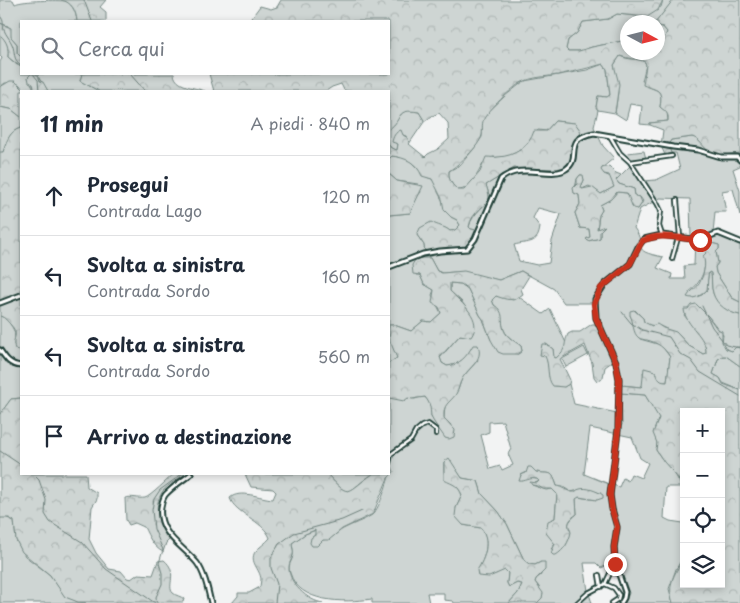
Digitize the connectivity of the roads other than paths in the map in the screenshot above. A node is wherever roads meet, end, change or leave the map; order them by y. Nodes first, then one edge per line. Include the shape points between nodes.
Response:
1 (610, 136) junction
2 (672, 156) dead end
3 (740, 160) edge
4 (630, 162) junction
5 (677, 200) dead end
6 (662, 235) junction
7 (679, 238) junction
8 (740, 242) edge
9 (672, 259) dead end
10 (390, 267) edge
11 (20, 295) edge
12 (0, 303) edge
13 (0, 350) edge
14 (20, 366) edge
15 (436, 434) dead end
16 (390, 458) edge
17 (191, 475) edge
18 (615, 564) junction
19 (599, 575) dead end
20 (605, 584) junction
21 (601, 587) junction
22 (212, 603) edge
23 (577, 603) edge
24 (612, 603) edge
25 (621, 603) edge

1 - 3 street
1 - 4 street
1 - 10 street via 594,133 579,137 571,164 562,171 506,174 501,178 475,239 467,249 423,254
2 - 4 street
4 - 6 street via 660,208
5 - 7 street
6 - 7 street
6 - 18 street via 642,241 630,264 601,288 594,304 596,318 616,362 619,379 618,430 610,495 617,527
7 - 8 street via 697,240 718,233
7 - 9 street
11 - 12 street
13 - 14 street via 7,361
15 - 16 street via 432,426 422,426
17 - 22 street via 165,494 160,518 163,526 198,564
18 - 20 street
18 - 25 street via 625,592
19 - 21 street
20 - 21 street
20 - 24 street via 619,595
21 - 23 street

